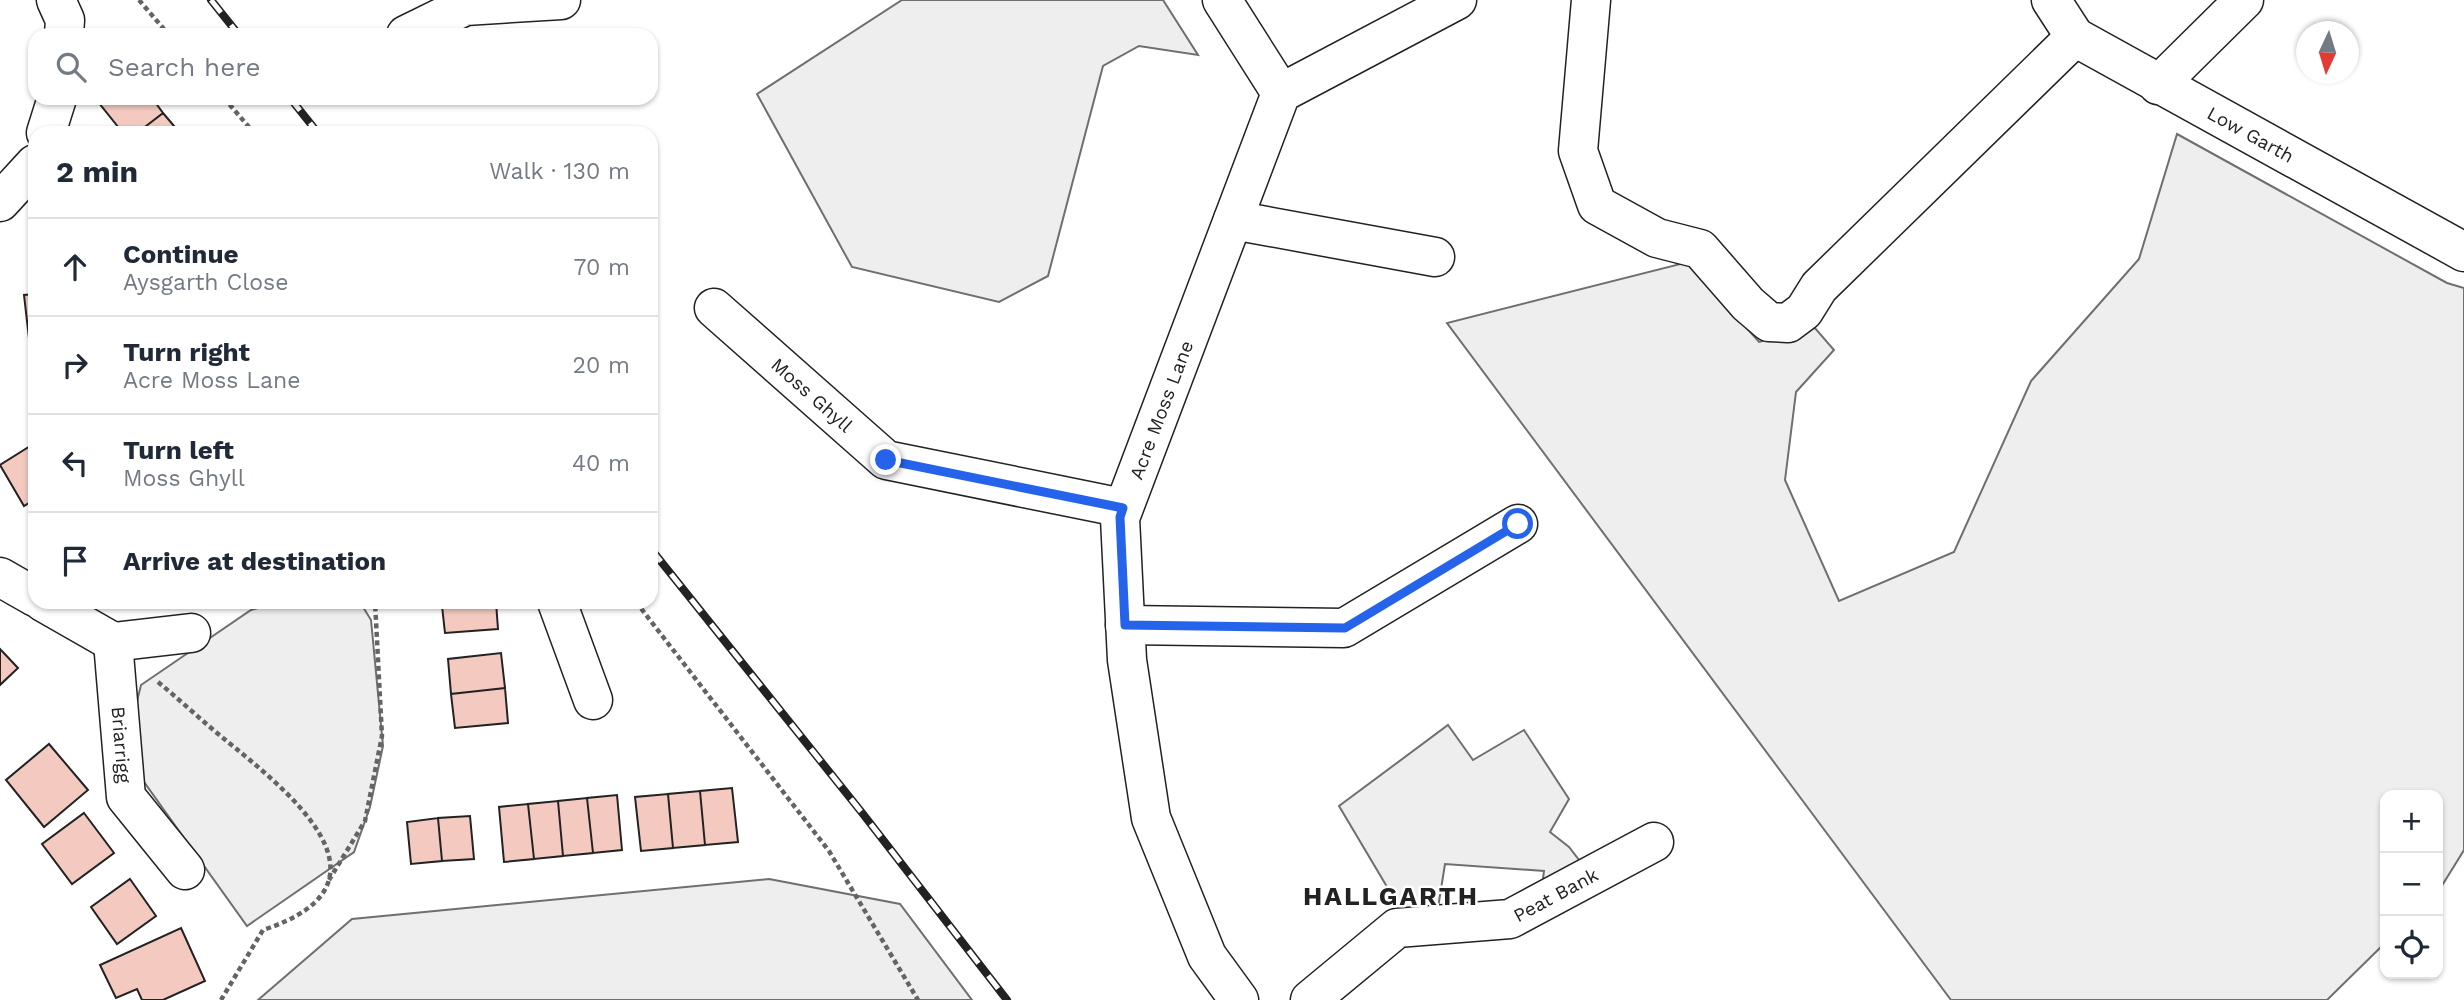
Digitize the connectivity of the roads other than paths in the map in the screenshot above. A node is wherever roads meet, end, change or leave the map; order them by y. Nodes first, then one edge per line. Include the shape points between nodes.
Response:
1 (57, 0) edge
2 (561, 0) edge
3 (1222, 0) edge
4 (1457, 0) edge
5 (1591, 0) edge
6 (2051, 0) edge
7 (2244, 0) edge
8 (64, 28) edge
9 (420, 28) edge
10 (2075, 37) junction
11 (2158, 85) junction
12 (1281, 93) junction
13 (55, 105) edge
14 (48, 126) edge
15 (28, 174) edge
16 (0, 202) edge
17 (1233, 220) junction
18 (2464, 251) edge
19 (1435, 257) dead end
20 (714, 308) dead end
21 (1123, 508) junction
22 (1518, 524) dead end
23 (0, 577) edge
24 (28, 593) edge
25 (55, 609) edge
26 (560, 609) edge
27 (1125, 625) junction
28 (191, 633) dead end
29 (113, 642) junction
30 (593, 700) dead end
31 (1654, 842) dead end
32 (185, 870) dead end
33 (1239, 1000) edge
34 (1310, 1000) edge

1 - 8 street
2 - 9 street via 465,6
3 - 12 street
4 - 12 street
5 - 10 street via 1578,151 1597,205 1657,238 1700,249 1769,322 1788,323 1804,311 1819,287
6 - 10 street, Low Garth
7 - 11 street
10 - 11 street, Low Garth
11 - 18 street, Low Garth
12 - 17 street, Acre Moss Lane
13 - 14 street
15 - 16 street
17 - 19 street
17 - 21 street, Acre Moss Lane
20 - 21 street, Moss Ghyll via 886,460
21 - 27 street, Acre Moss Lane
22 - 27 street via 1345,628
23 - 24 street
25 - 29 street
26 - 30 street
27 - 33 street, Acre Moss Lane via 1151,818 1207,956
28 - 29 street
29 - 32 street, Briarrigg via 126,797
31 - 34 street, Peat Bank via 1510,919 1396,928

